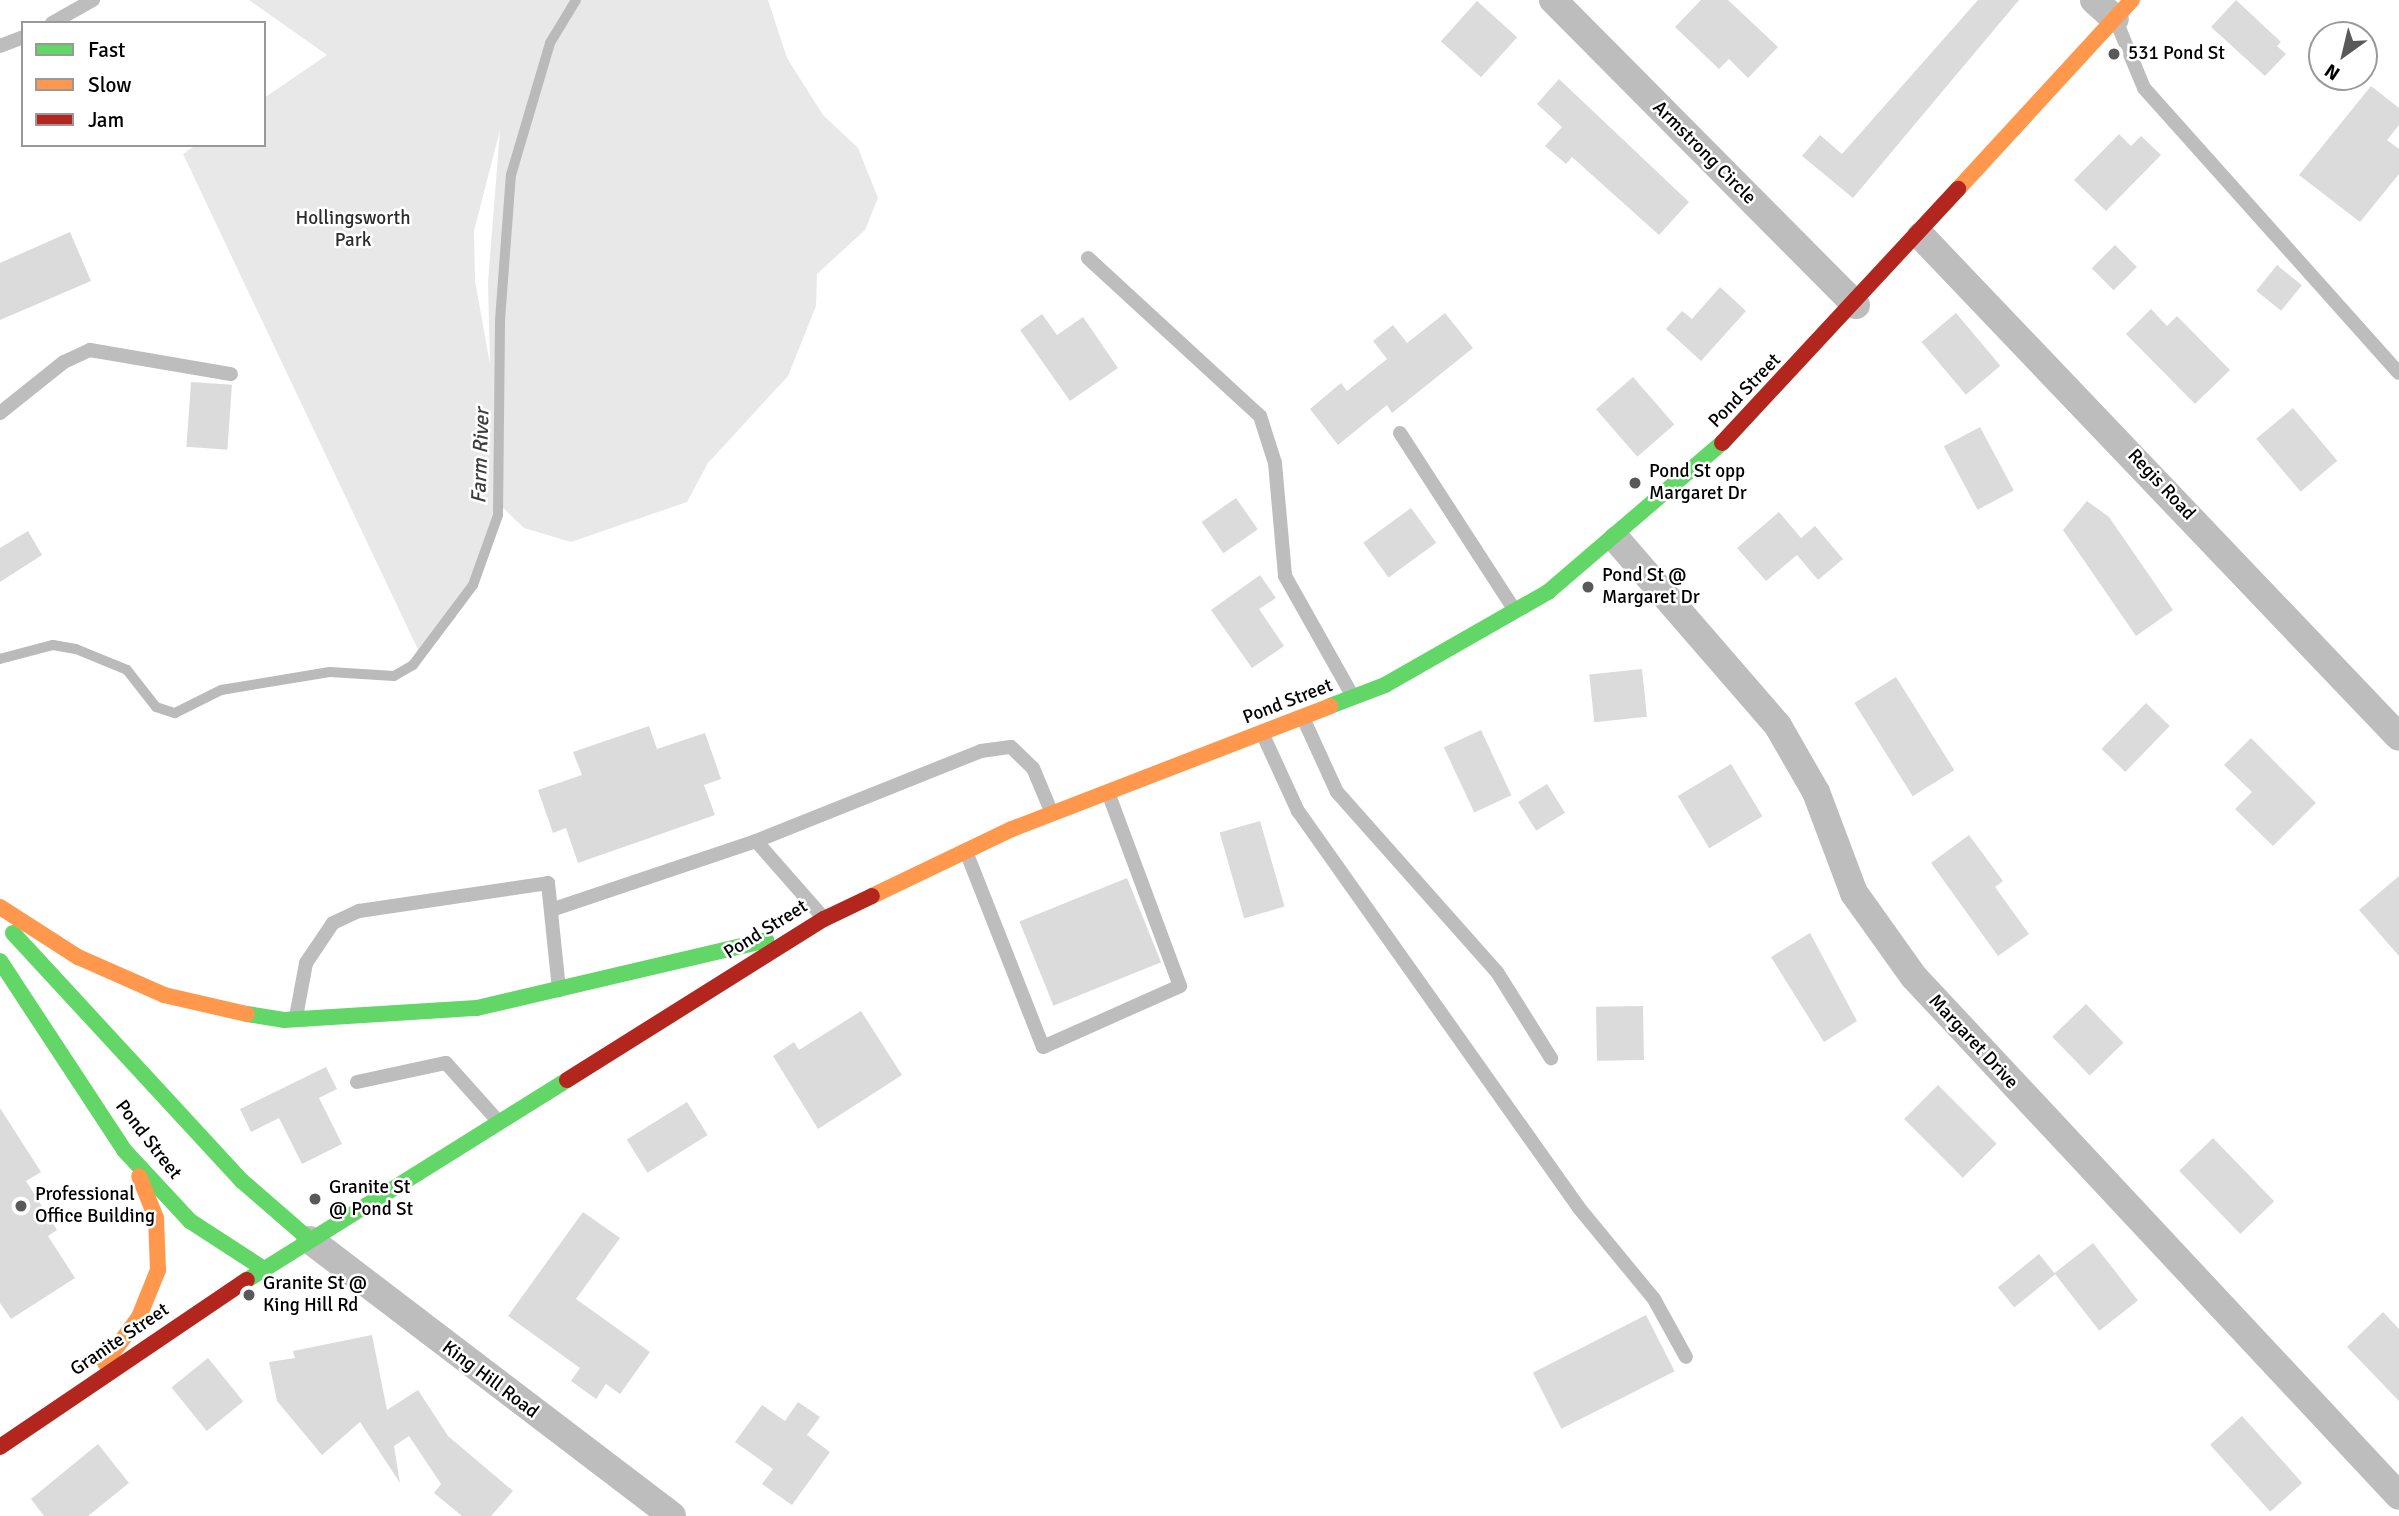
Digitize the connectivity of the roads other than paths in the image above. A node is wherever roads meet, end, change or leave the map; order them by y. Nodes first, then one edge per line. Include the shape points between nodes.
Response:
1 (93, 0) edge
2 (1552, 0) edge
3 (2094, 0) edge
4 (2124, 9) edge
5 (56, 21) edge
6 (21, 38) edge
7 (0, 46) edge
8 (1921, 236) junction
9 (1088, 258) dead end
10 (1856, 305) junction
11 (2399, 373) edge
12 (231, 374) dead end
13 (0, 414) edge
14 (1400, 433) dead end
15 (1617, 540) junction
16 (1517, 613) junction
17 (1353, 700) junction
18 (1304, 720) junction
19 (1263, 735) junction
20 (2399, 737) edge
21 (1108, 792) junction
22 (1051, 813) junction
23 (756, 841) junction
24 (966, 849) junction
25 (0, 908) edge
26 (551, 910) junction
27 (0, 919) edge
28 (824, 919) junction
29 (0, 961) edge
30 (559, 992) junction
31 (295, 1021) junction
32 (1551, 1058) dead end
33 (357, 1082) dead end
34 (499, 1122) junction
35 (124, 1150) junction
36 (310, 1240) junction
37 (264, 1269) junction
38 (1686, 1357) dead end
39 (68, 1400) junction
40 (0, 1447) edge
41 (2399, 1496) edge
42 (672, 1516) edge

1 - 5 lane
2 - 10 street, Armstrong Circle
3 - 4 street
4 - 8 main road, Pond Street
4 - 11 lane via 2144,88
6 - 7 lane
8 - 10 main road, Pond Street
8 - 20 street, Regis Road
9 - 17 lane via 1260,416 1275,463 1289,589
10 - 15 main road, Pond Street via 1716,450
12 - 13 lane via 187,371 116,349 90,350 64,362
14 - 16 lane
15 - 16 main road, Pond Street
15 - 41 street, Margaret Drive via 1779,726 1816,792 1854,893 1914,977
16 - 17 main road, Pond Street
17 - 18 main road, Pond Street
18 - 19 main road, Pond Street
18 - 32 lane via 1337,792 1497,972
19 - 21 main road, Pond Street
19 - 38 lane via 1297,811 1578,1208 1654,1299
21 - 22 main road, Pond Street
21 - 24 lane via 1180,986 1043,1046
22 - 23 lane via 1033,768 1011,747 981,751
22 - 24 main road, Pond Street
23 - 26 lane
23 - 28 lane
24 - 28 main road, Pond Street
25 - 31 main road via 78,957 164,995 234,1014
26 - 30 lane
26 - 31 lane via 548,883 359,911 317,939
27 - 36 main road, Pond Street via 242,1181
28 - 30 main road via 691,962
28 - 34 main road, Pond Street
29 - 35 main road, Pond Street
30 - 31 main road via 440,1012
33 - 34 lane via 446,1063
34 - 36 main road, Pond Street
35 - 37 main road, Pond Street via 190,1221
35 - 39 main road via 156,1218 158,1270 126,1338
36 - 37 main road, Pond Street
36 - 42 street, King Hill Road
37 - 39 main road, Granite Street
39 - 40 main road, Granite Street

